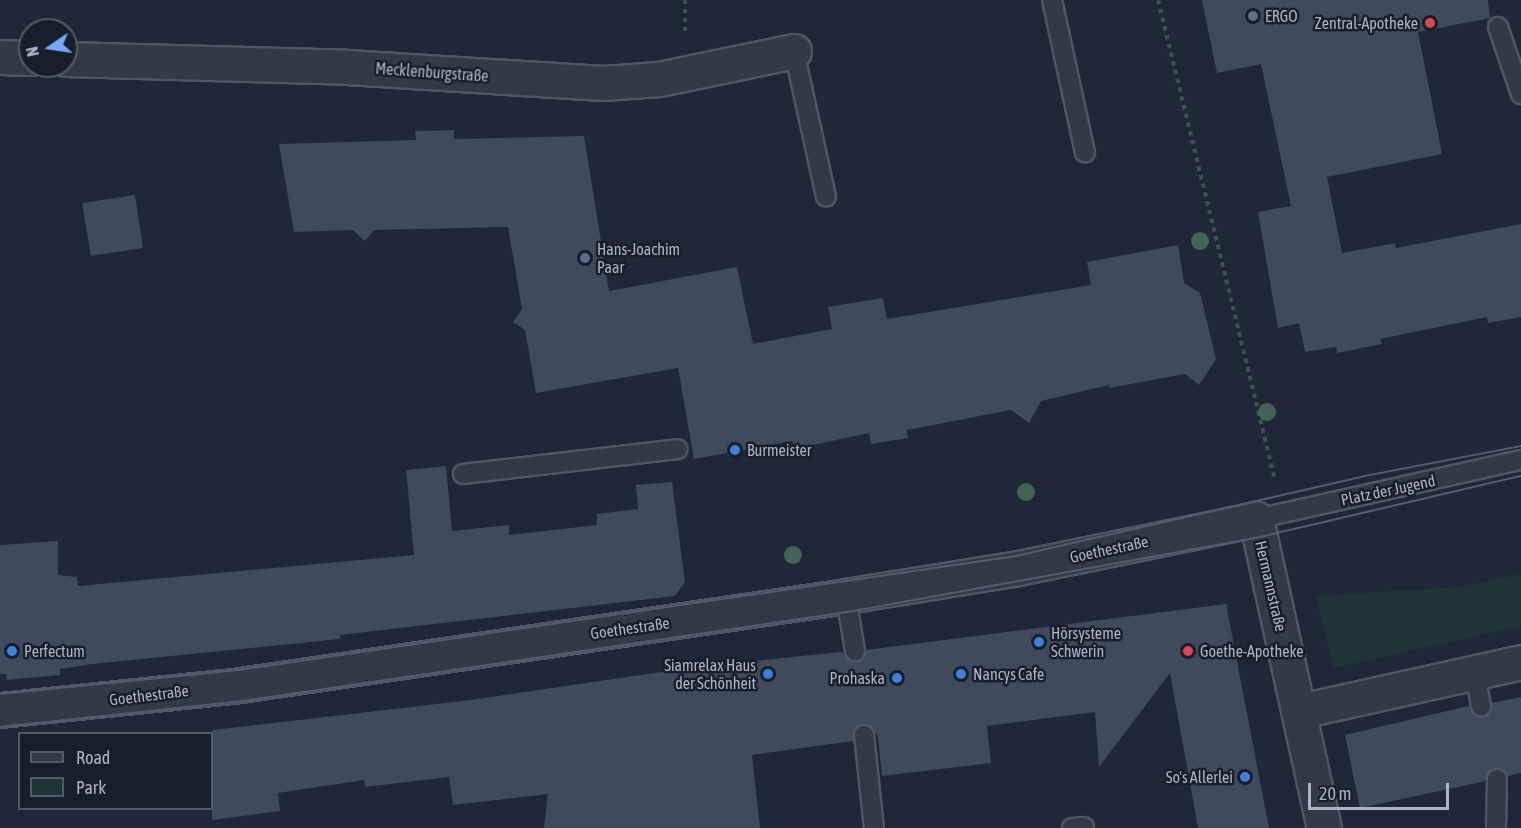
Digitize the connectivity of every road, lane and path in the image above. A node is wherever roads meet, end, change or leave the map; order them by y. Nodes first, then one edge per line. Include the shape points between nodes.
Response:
1 (1052, 0) edge
2 (1158, 0) edge
3 (1498, 27) dead end
4 (794, 51) joint
5 (0, 57) edge
6 (18, 58) edge
7 (78, 59) edge
8 (1521, 94) edge
9 (1085, 152) dead end
10 (826, 197) dead end
11 (678, 449) dead end
12 (1521, 460) edge
13 (463, 474) dead end
14 (1269, 516) junction
15 (846, 596) junction
16 (855, 651) dead end
17 (1521, 662) edge
18 (1475, 672) junction
19 (1481, 706) dead end
20 (0, 710) edge
21 (1300, 711) junction
22 (864, 735) dead end
23 (1497, 779) dead end
24 (874, 828) edge
25 (1324, 828) edge
26 (1496, 828) edge

1 - 9 lane
2 - 14 path
3 - 8 lane
4 - 7 street, Mecklenburgstraße via 659,79 603,82 347,67
4 - 10 lane
5 - 6 street
11 - 13 lane
12 - 14 lane, Platz der Jugend
14 - 15 street, Goethestraße via 1018,568
14 - 21 street, Hermannstraße
15 - 16 lane
15 - 20 street, Goethestraße via 240,685
17 - 18 street
18 - 19 lane
18 - 21 street
21 - 25 street, Hermannstraße
22 - 24 lane
23 - 26 lane

